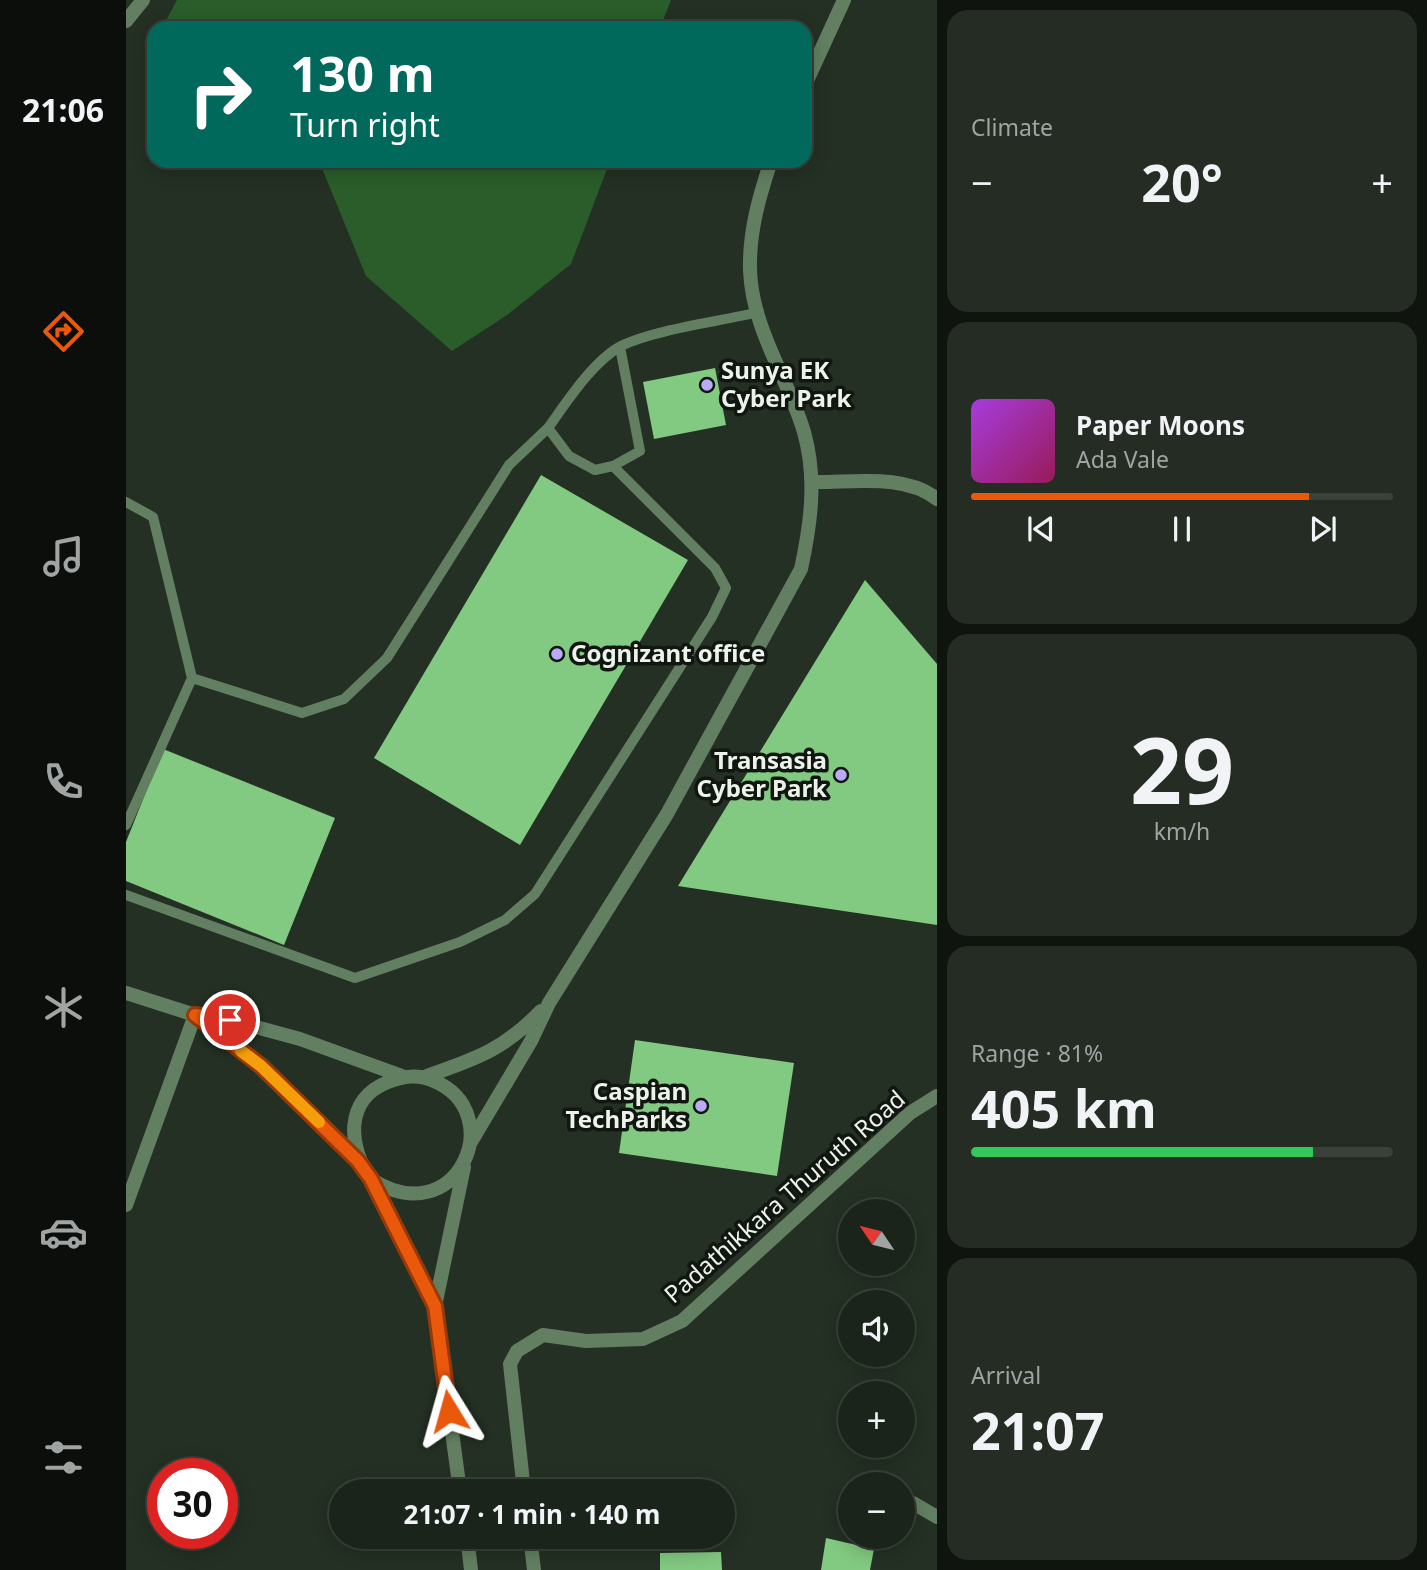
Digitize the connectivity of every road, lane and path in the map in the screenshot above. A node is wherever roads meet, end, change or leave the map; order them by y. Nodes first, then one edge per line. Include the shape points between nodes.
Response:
1 (143, 0) edge
2 (844, 0) edge
3 (126, 21) edge
4 (812, 70) edge
5 (769, 168) edge
6 (759, 312) junction
7 (620, 347) junction
8 (548, 428) junction
9 (613, 466) junction
10 (812, 482) junction
11 (937, 499) edge
12 (126, 502) edge
13 (192, 678) junction
14 (126, 825) edge
15 (126, 895) edge
16 (126, 993) edge
17 (549, 1003) junction
18 (195, 1015) junction
19 (402, 1076) junction
20 (424, 1077) junction
21 (937, 1097) edge
22 (471, 1142) junction
23 (358, 1161) junction
24 (465, 1163) junction
25 (371, 1179) junction
26 (126, 1205) edge
27 (435, 1306) junction
28 (458, 1479) edge
29 (523, 1479) edge
30 (915, 1504) edge
31 (937, 1517) edge
32 (469, 1549) edge
33 (532, 1549) edge
34 (471, 1570) edge
35 (534, 1570) edge

1 - 3 street
2 - 4 street
5 - 6 street via 754,214 750,272
6 - 7 lane
6 - 10 street via 766,344 803,432
7 - 8 lane via 587,377
7 - 9 lane via 640,451
8 - 9 lane via 569,456 595,470
8 - 13 lane via 509,466 387,658 344,699 302,713
9 - 15 lane via 715,568 726,587 712,617 535,894 505,920 460,942 355,978
10 - 11 street via 906,483
10 - 17 street via 801,569 667,814
12 - 13 lane via 153,517
13 - 14 lane
16 - 18 street
17 - 20 street via 490,1054
17 - 22 street
18 - 19 street via 300,1039
18 - 23 street via 261,1066
18 - 26 street
19 - 20 street
19 - 23 street via 373,1091 355,1118 352,1140
20 - 22 street via 444,1085 460,1100 469,1120
21 - 29 street, Padathikkara Thuruth Road via 910,1113 682,1321 643,1339 586,1342 543,1335 517,1351 510,1364
22 - 24 street
23 - 25 street
24 - 25 street via 451,1180 432,1191 411,1195 389,1191
24 - 27 street
25 - 27 street
27 - 28 street
30 - 31 street
32 - 34 street
33 - 35 street

